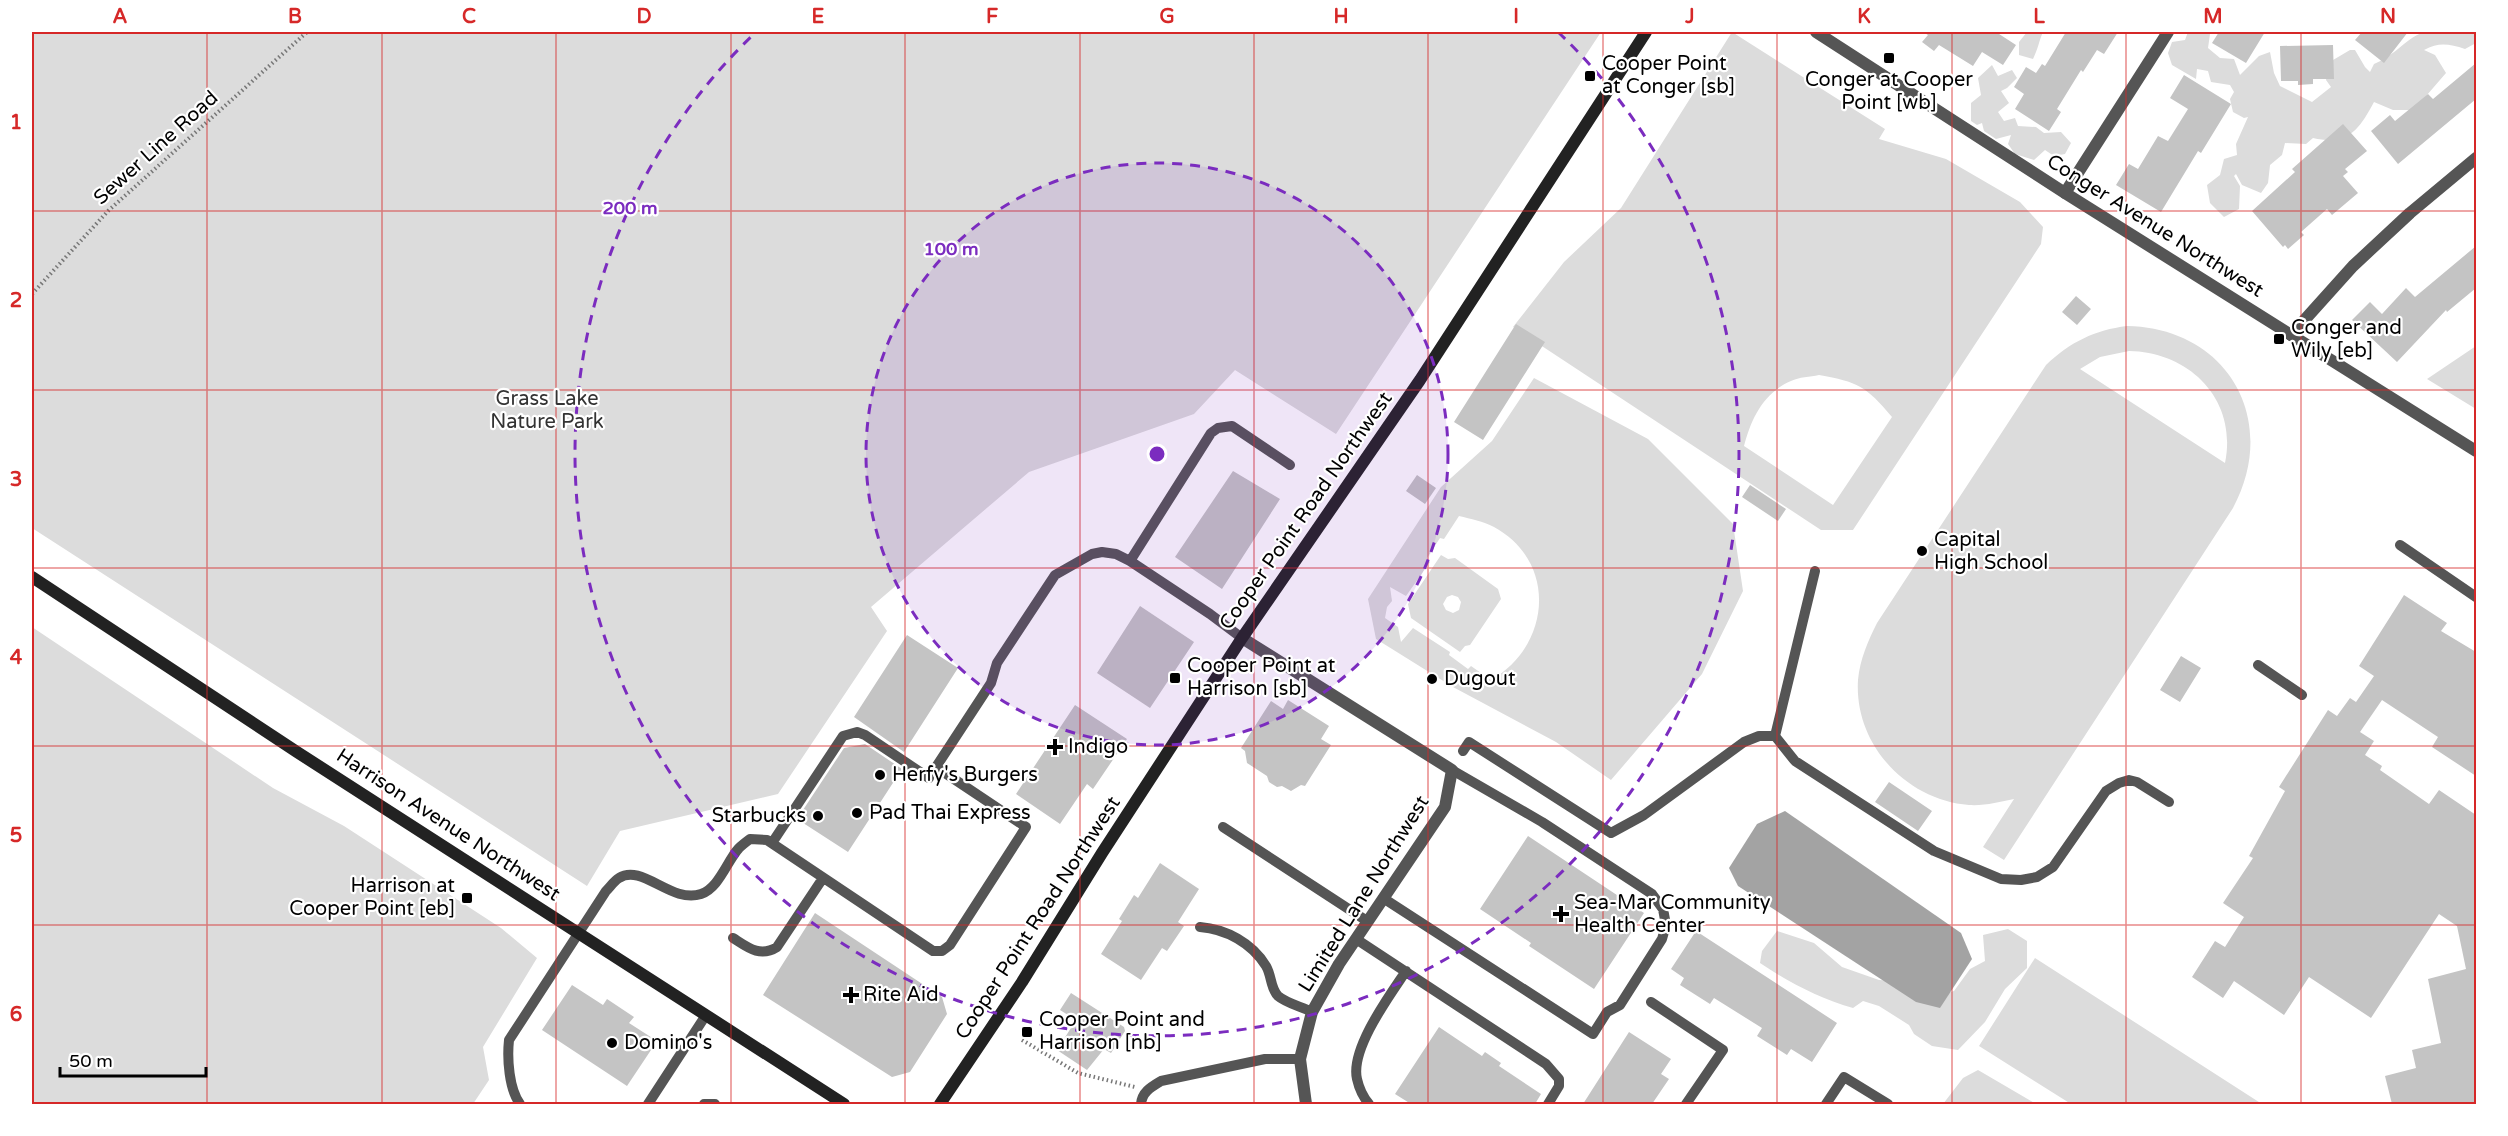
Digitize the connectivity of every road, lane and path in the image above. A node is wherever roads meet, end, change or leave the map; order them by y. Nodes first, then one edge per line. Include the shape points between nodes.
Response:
1 (307, 32) edge
2 (1646, 32) edge
3 (1816, 32) edge
4 (2168, 32) edge
5 (2476, 158) edge
6 (2065, 193) junction
7 (32, 294) edge
8 (2291, 335) junction
9 (2476, 451) edge
10 (1290, 465) dead end
11 (2400, 545) dead end
12 (1130, 561) junction
13 (1815, 571) dead end
14 (32, 577) edge
15 (2476, 597) edge
16 (1242, 638) junction
17 (2258, 665) dead end
18 (2302, 695) dead end
19 (1775, 736) junction
20 (1464, 751) dead end
21 (1452, 770) junction
22 (929, 778) dead end
23 (2169, 802) dead end
24 (1223, 827) dead end
25 (772, 843) junction
26 (823, 878) junction
27 (1383, 898) junction
28 (1367, 921) junction
29 (1200, 927) dead end
30 (579, 933) junction
31 (733, 938) dead end
32 (1356, 939) junction
33 (1406, 971) junction
34 (1651, 1002) dead end
35 (1312, 1012) junction
36 (706, 1015) junction
37 (1022, 1040) dead end
38 (1300, 1059) junction
39 (1147, 1089) junction
40 (520, 1104) edge
41 (648, 1104) edge
42 (704, 1104) edge
43 (715, 1104) edge
44 (844, 1104) edge
45 (940, 1104) edge
46 (1141, 1104) edge
47 (1306, 1104) edge
48 (1369, 1104) edge
49 (1548, 1104) edge
50 (1686, 1104) edge
51 (1826, 1104) edge
52 (1888, 1104) edge

1 - 7 path, Sewer Line Road via 108,210
2 - 16 main road, Cooper Point Road Northwest via 1420,380
3 - 6 street, Conger Avenue Northwest
4 - 6 street
5 - 8 street via 2353,266
6 - 8 street, Conger Avenue Northwest
8 - 9 street, Conger Avenue Northwest
10 - 12 lane via 1232,426 1218,428
11 - 15 lane
12 - 16 lane
12 - 26 lane via 1102,552 1055,575 936,767 1026,826 950,945 933,951
13 - 19 lane
14 - 30 main road, Harrison Avenue Northwest
16 - 21 street
16 - 45 main road, Cooper Point Road Northwest
17 - 18 lane
19 - 20 lane via 1758,736 1744,742 1644,815 1611,833 1469,742
19 - 23 lane via 1796,761 1934,851 2001,879 2037,877 2053,867 2106,791 2119,783 2138,782
21 - 27 street, Limited Lane Northwest via 1445,807
21 - 27 lane via 1542,822 1652,894 1663,909 1666,925 1662,939 1620,1005 1607,1012 1593,1034
22 - 25 lane via 865,735 857,732 843,736
24 - 28 lane
25 - 26 lane
25 - 30 lane via 750,839 738,848 703,894 684,896 641,876 619,878
26 - 31 lane via 777,947 760,952
27 - 28 street, Limited Lane Northwest
28 - 32 street, Limited Lane Northwest
29 - 35 lane via 1225,932 1247,945 1266,967 1279,997
30 - 36 main road, Harrison Avenue Northwest
30 - 40 lane via 509,1040 507,1054
32 - 33 lane
32 - 35 street, Limited Lane Northwest
33 - 48 lane via 1372,1023 1358,1061 1356,1078
33 - 49 lane via 1546,1064 1559,1079
34 - 50 lane via 1723,1050
35 - 38 street, Limited Lane Northwest
36 - 41 lane
36 - 44 main road, Harrison Avenue Northwest
37 - 39 path via 1078,1073
38 - 39 lane via 1265,1059 1161,1081
38 - 47 street, Limited Lane Northwest
39 - 46 lane
42 - 43 lane
51 - 52 lane via 1844,1077

